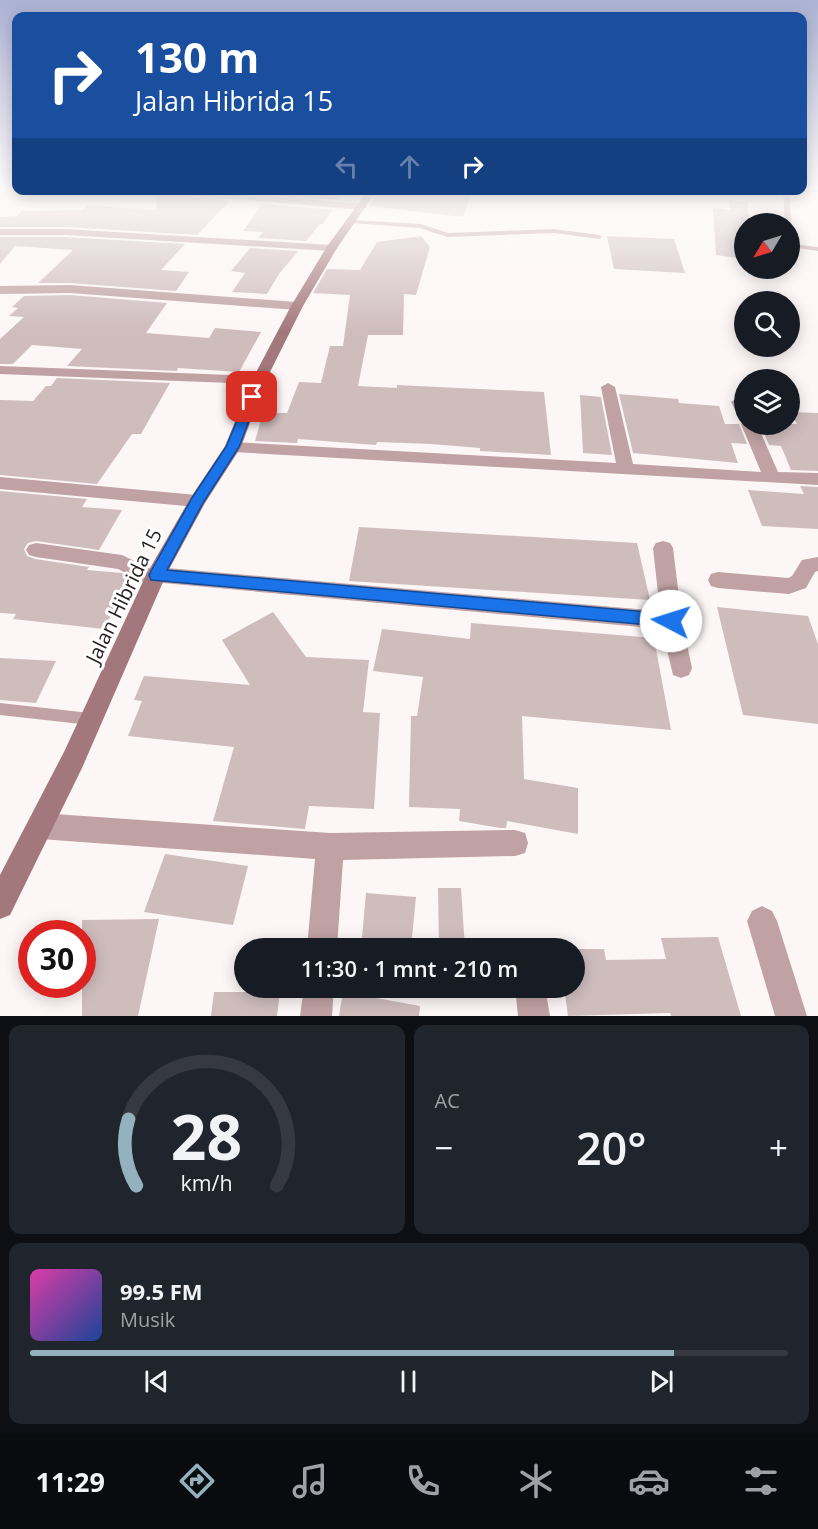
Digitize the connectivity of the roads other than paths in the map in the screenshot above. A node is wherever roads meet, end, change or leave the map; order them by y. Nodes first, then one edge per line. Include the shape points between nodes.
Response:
1 (139, 236) edge
2 (341, 236) edge
3 (595, 236) edge
4 (599, 237) dead end
5 (800, 246) edge
6 (332, 248) junction
7 (818, 249) edge
8 (0, 290) edge
9 (297, 306) junction
10 (0, 370) edge
11 (259, 380) junction
12 (608, 387) dead end
13 (754, 435) edge
14 (232, 447) junction
15 (625, 468) junction
16 (772, 478) junction
17 (818, 479) edge
18 (0, 483) edge
19 (197, 501) junction
20 (663, 548) dead end
21 (36, 550) dead end
22 (818, 564) edge
23 (156, 578) junction
24 (718, 580) dead end
25 (671, 621) junction
26 (681, 668) dead end
27 (0, 709) edge
28 (90, 719) junction
29 (40, 826) junction
30 (515, 843) dead end
31 (330, 847) junction
32 (0, 905) edge
33 (762, 921) dead end
34 (323, 938) edge
35 (318, 998) edge
36 (532, 998) edge
37 (316, 1016) edge
38 (534, 1016) edge
39 (791, 1016) edge

1 - 6 street
2 - 6 street, Jalan Hibrida 15
3 - 4 lane
5 - 7 lane
6 - 9 street, Jalan Hibrida 15
8 - 9 street via 70,289
9 - 11 street, Jalan Hibrida 15
10 - 11 street
11 - 14 street, Jalan Hibrida 15
12 - 15 street
13 - 16 street
14 - 15 street
14 - 19 street, Jalan Hibrida 15
15 - 16 street
16 - 17 street
18 - 19 street
19 - 23 street, Jalan Hibrida 15
20 - 25 street
21 - 23 street via 122,561
22 - 24 street via 809,564 799,582 789,586
23 - 25 street
23 - 28 street, Jalan Hibrida 15
25 - 26 street
27 - 28 lane
28 - 29 street, Jalan Hibrida 15
29 - 31 street
29 - 32 street, Jalan Hibrida 15
30 - 31 street
31 - 34 street
33 - 39 street
35 - 37 street
36 - 38 street

